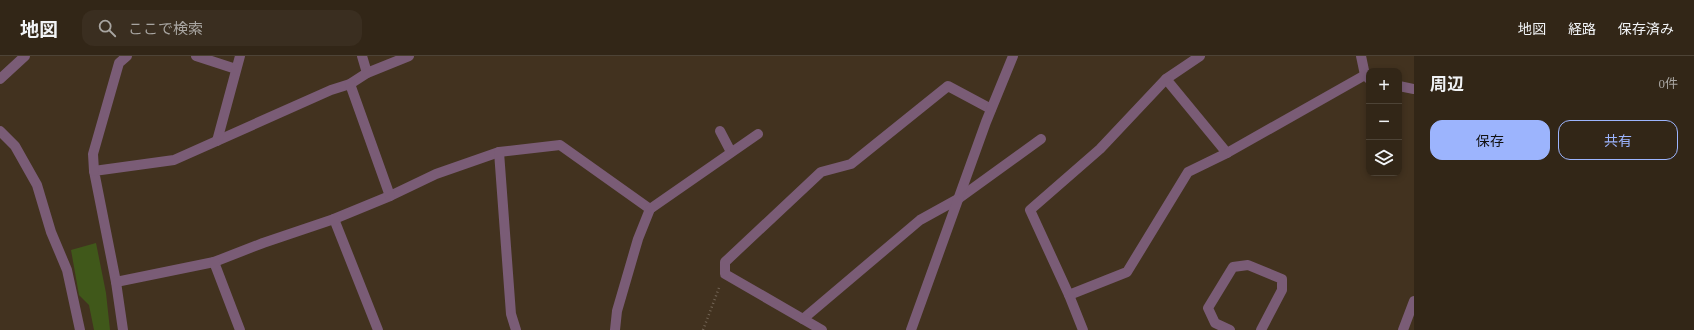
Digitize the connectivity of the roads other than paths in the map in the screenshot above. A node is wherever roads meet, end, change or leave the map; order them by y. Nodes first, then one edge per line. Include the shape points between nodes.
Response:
1 (25, 56) edge
2 (127, 56) edge
3 (196, 56) edge
4 (240, 56) edge
5 (362, 56) edge
6 (409, 56) edge
7 (1013, 56) edge
8 (1200, 56) edge
9 (1361, 56) edge
10 (236, 69) junction
11 (367, 73) junction
12 (1366, 74) edge
13 (1366, 78) edge
14 (0, 79) edge
15 (1166, 79) junction
16 (350, 84) junction
17 (1402, 87) edge
18 (1414, 89) edge
19 (991, 109) junction
20 (0, 131) edge
21 (720, 131) dead end
22 (758, 134) dead end
23 (1041, 139) dead end
24 (217, 141) junction
25 (499, 152) junction
26 (731, 152) junction
27 (1227, 153) junction
28 (94, 171) junction
29 (390, 196) junction
30 (958, 199) junction
31 (650, 209) junction
32 (334, 219) junction
33 (214, 262) junction
34 (116, 282) junction
35 (1069, 295) junction
36 (1414, 301) edge
37 (802, 319) junction
38 (80, 330) edge
39 (122, 330) edge
40 (240, 330) edge
41 (378, 330) edge
42 (516, 330) edge
43 (615, 330) edge
44 (822, 330) edge
45 (911, 330) edge
46 (1083, 330) edge
47 (1230, 330) edge
48 (1261, 330) edge
49 (1403, 330) edge

1 - 14 street
2 - 28 street via 119,63 95,146
3 - 10 street
4 - 10 street
5 - 11 street
6 - 11 street
7 - 19 street
8 - 15 street
9 - 12 street
10 - 24 street
11 - 16 street
13 - 27 street
15 - 27 street
15 - 35 street via 1100,149 1030,210
16 - 24 street
16 - 29 street
17 - 18 street
19 - 30 street
19 - 37 street via 948,86 851,164 821,172 725,262 725,274
20 - 38 street via 15,146 37,185 67,270
21 - 26 street
22 - 26 street
23 - 30 street
24 - 28 street via 174,160
25 - 29 street via 436,174
25 - 31 street via 560,145
25 - 42 street via 511,314
26 - 31 street
27 - 35 street via 1188,172 1127,272
28 - 34 street
29 - 32 street
30 - 37 street via 920,220
30 - 45 street
31 - 43 street via 638,239 617,311
32 - 33 street
32 - 41 street
33 - 34 street
33 - 40 street
34 - 39 street
35 - 46 street
36 - 49 street
37 - 44 street
47 - 48 street via 1216,323 1208,308 1233,267 1248,265 1282,279 1282,290

